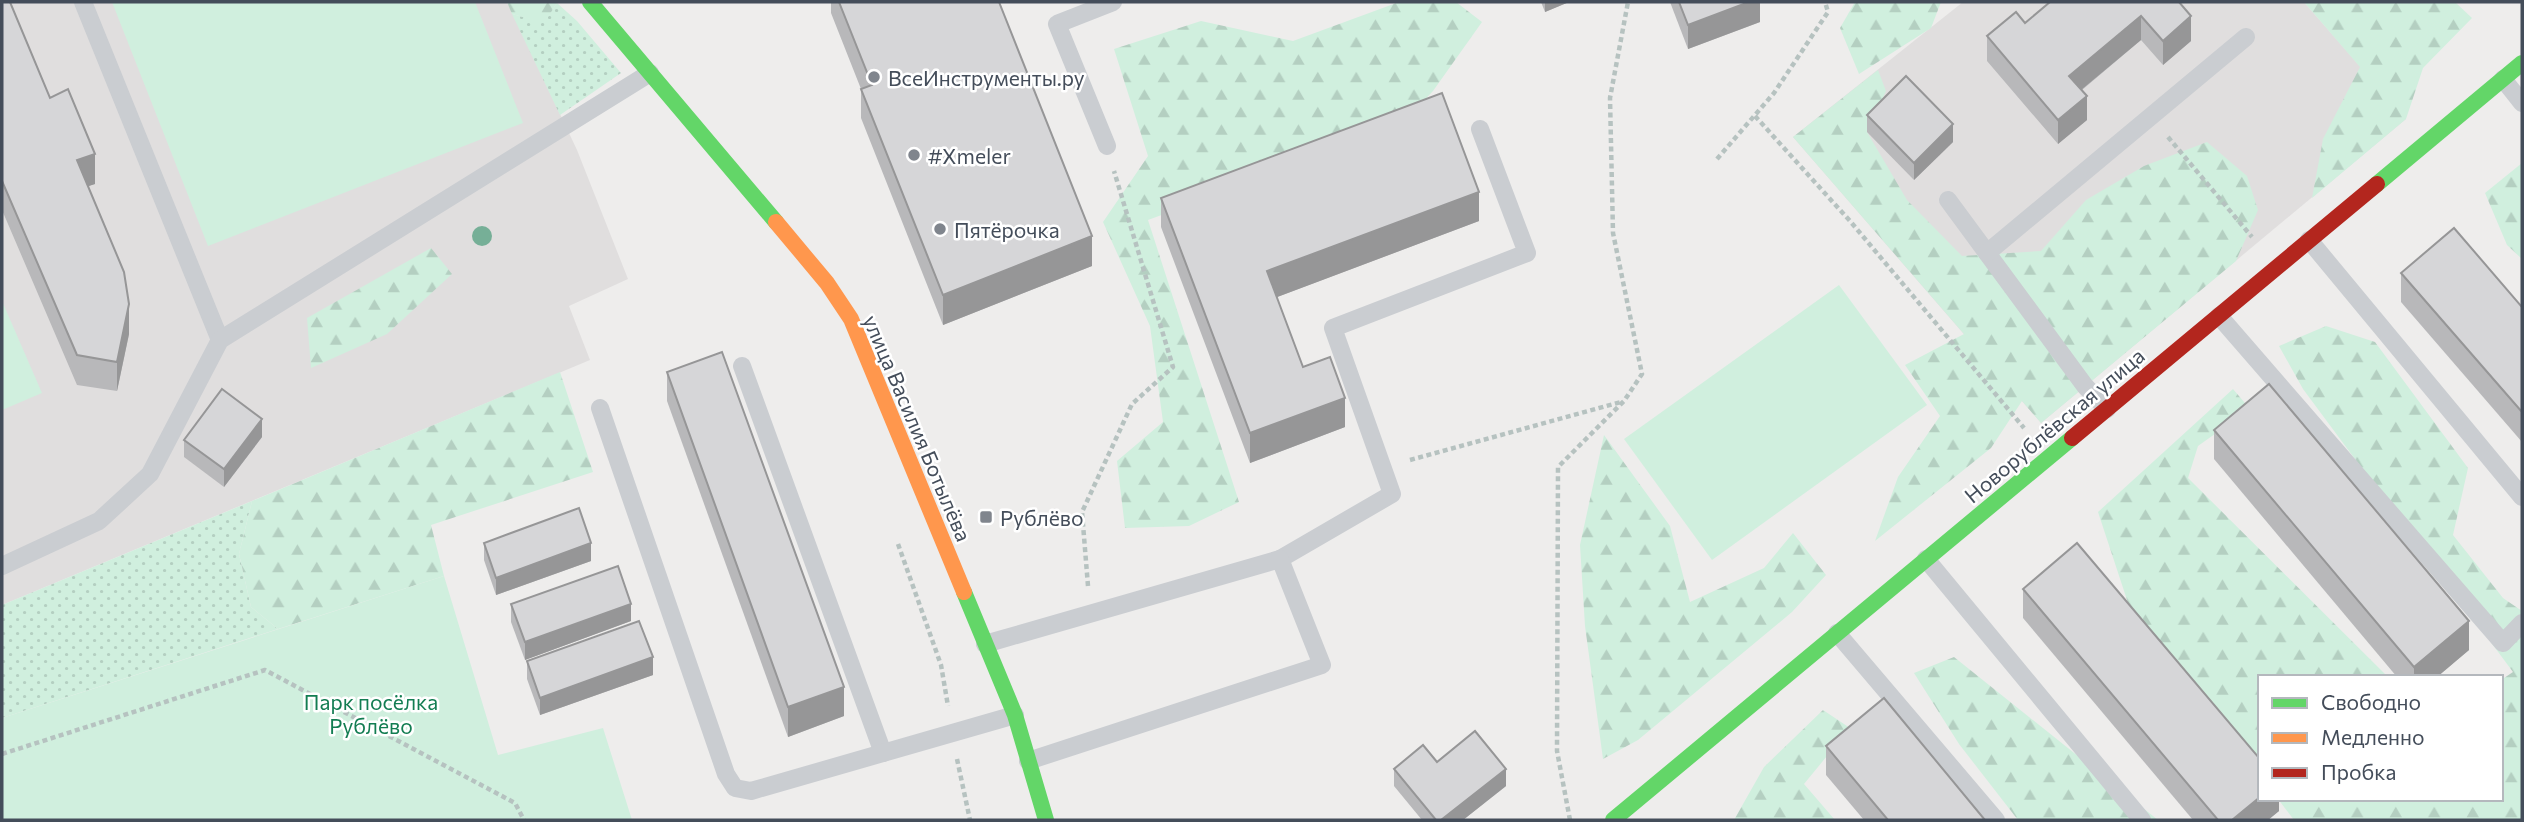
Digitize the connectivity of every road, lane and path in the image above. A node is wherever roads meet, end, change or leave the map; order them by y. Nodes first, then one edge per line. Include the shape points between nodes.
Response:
1 (83, 2) edge
2 (590, 2) edge
3 (1113, 2) edge
4 (1628, 2) edge
5 (1825, 2) edge
6 (2246, 37) dead end
7 (2522, 63) edge
8 (650, 73) junction
9 (2503, 79) junction
10 (2522, 103) edge
11 (1755, 116) junction
12 (2151, 116) junction
13 (1480, 128) dead end
14 (1107, 146) joint
15 (1717, 159) dead end
16 (1948, 200) dead end
17 (2309, 240) junction
18 (1987, 253) junction
19 (2277, 267) junction
20 (2219, 316) junction
21 (220, 340) junction
22 (742, 366) dead end
23 (1624, 401) junction
24 (600, 408) dead end
25 (2107, 409) junction
26 (2048, 458) junction
27 (1382, 467) junction
28 (2522, 497) edge
29 (896, 537) dead end
30 (1280, 559) junction
31 (1926, 559) junction
32 (2, 566) edge
33 (1087, 615) junction
34 (2522, 623) edge
35 (1837, 633) junction
36 (985, 644) junction
37 (1015, 715) junction
38 (952, 733) junction
39 (883, 752) junction
40 (2, 754) edge
41 (1028, 761) junction
42 (524, 820) edge
43 (970, 820) edge
44 (1046, 820) edge
45 (1570, 820) edge
46 (1613, 820) edge
47 (1996, 820) edge
48 (2142, 820) edge

1 - 21 lane
2 - 8 street, улица Василия Ботылёва
3 - 14 lane via 1057,24
4 - 23 path via 1610,98 1612,233 1642,374
5 - 11 path via 1828,12
6 - 12 lane
7 - 9 street, Новорублёвская улица
8 - 21 lane
8 - 36 street, улица Василия Ботылёва via 827,283 851,319
9 - 10 lane
9 - 17 street, Новорублёвская улица
11 - 15 path
11 - 26 path via 1850,221
12 - 18 lane
12 - 19 path
13 - 27 lane via 1528,253 1333,328
14 - 33 path via 1173,367 1132,404 1082,512
16 - 18 lane
17 - 19 street, Новорублёвская улица
17 - 28 lane
18 - 25 lane
19 - 20 street, Новорублёвская улица
20 - 25 street, Новорублёвская улица
20 - 34 lane via 2502,643
21 - 32 lane via 150,474 99,521
22 - 39 lane
23 - 27 path
23 - 45 path via 1558,467 1557,751
24 - 39 lane via 726,774 735,788 751,791
25 - 26 street, Новорублёвская улица
26 - 31 street, Новорублёвская улица
27 - 30 lane via 1392,494
29 - 38 path via 941,665
30 - 33 lane
30 - 41 lane via 1321,664
31 - 35 street, Новорублёвская улица
31 - 48 lane
33 - 36 lane
35 - 46 street, Новорублёвская улица
35 - 47 lane
36 - 37 street, улица Василия Ботылёва
37 - 38 lane
37 - 41 street, улица Василия Ботылёва
38 - 39 lane
38 - 43 path
40 - 42 path via 265,670 515,803
41 - 44 street, улица Василия Ботылёва

